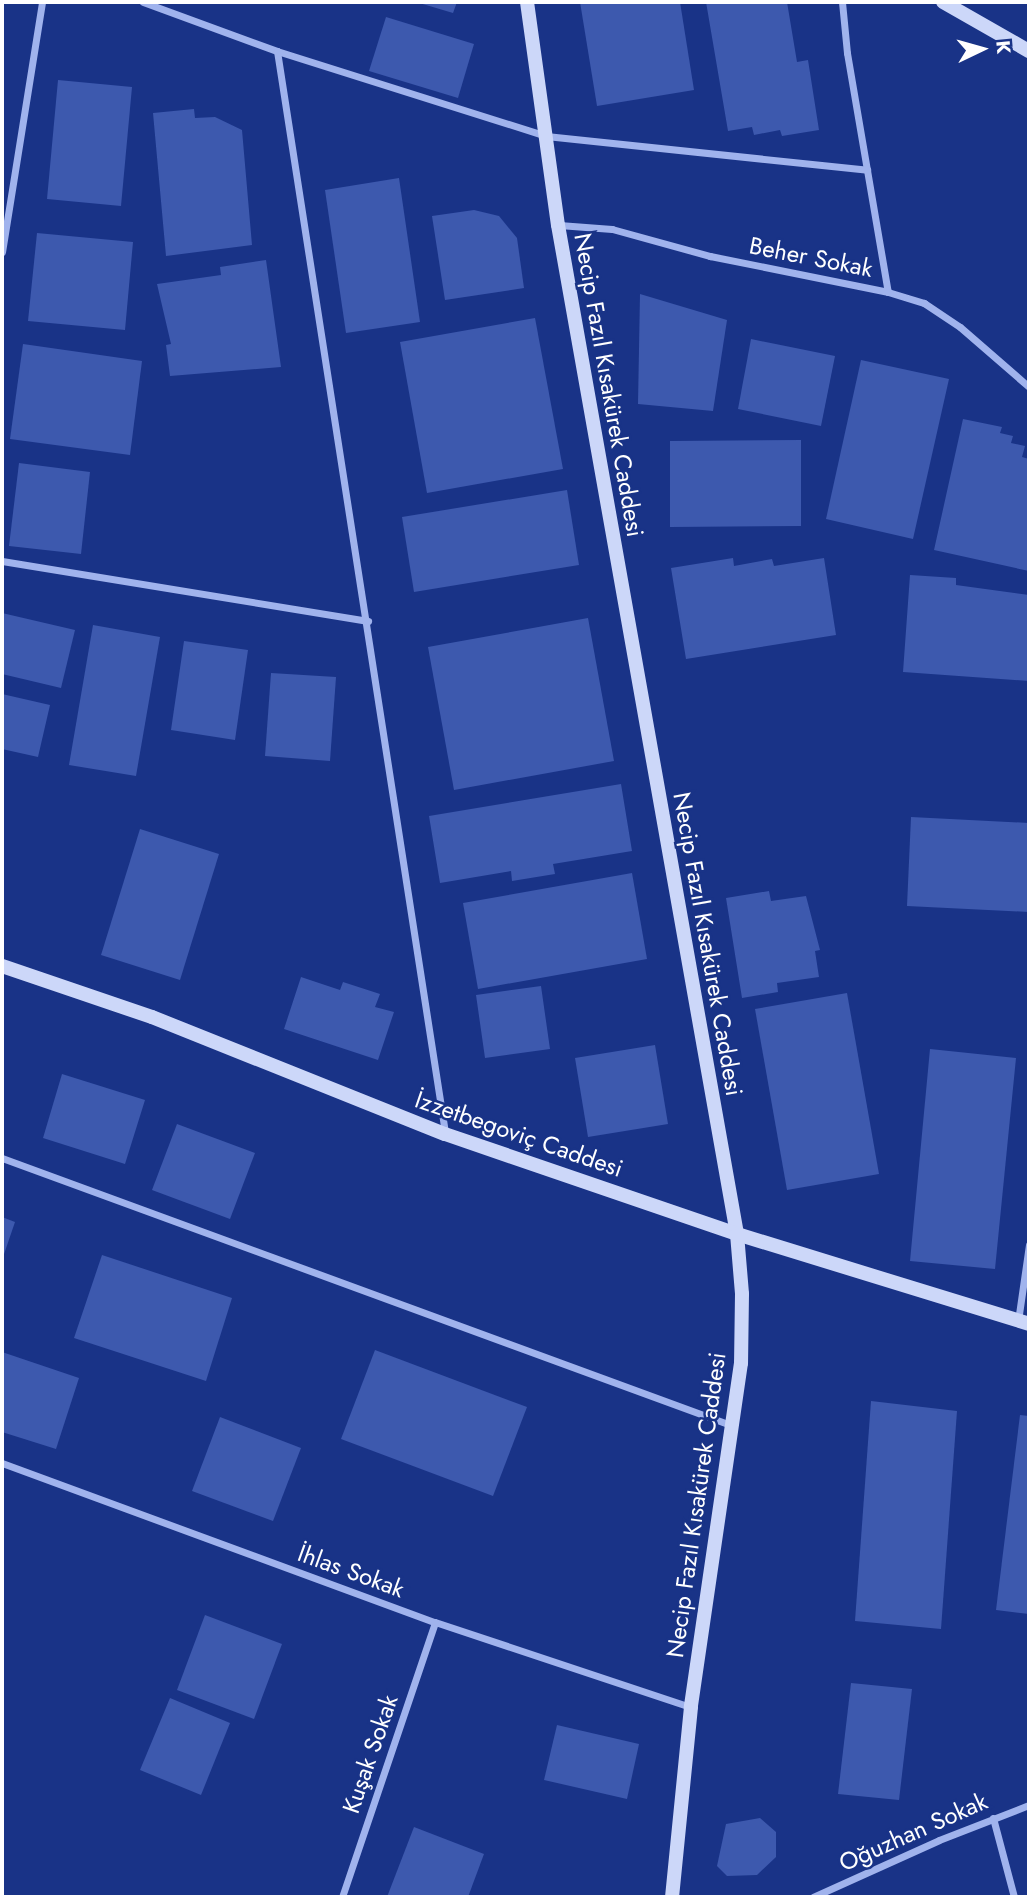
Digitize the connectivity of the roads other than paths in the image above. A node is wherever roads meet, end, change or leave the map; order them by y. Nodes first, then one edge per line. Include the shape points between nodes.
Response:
1 (42, 2) edge
2 (143, 2) edge
3 (527, 2) edge
4 (842, 2) edge
5 (943, 2) edge
6 (276, 51) junction
7 (1029, 51) edge
8 (545, 136) junction
9 (867, 170) junction
10 (558, 225) junction
11 (2, 252) edge
12 (888, 292) junction
13 (1029, 387) edge
14 (2, 561) edge
15 (368, 621) junction
16 (2, 966) edge
17 (445, 1134) junction
18 (2, 1158) edge
19 (737, 1234) junction
20 (1029, 1245) edge
21 (1024, 1323) edge
22 (731, 1425) junction
23 (2, 1463) edge
24 (436, 1622) junction
25 (691, 1707) junction
26 (1029, 1805) edge
27 (993, 1818) junction
28 (342, 1897) edge
29 (672, 1897) edge
30 (813, 1897) edge
31 (1014, 1897) edge

1 - 11 street
2 - 6 street
3 - 8 street, Necip Fazıl Kısakürek Caddesi
4 - 9 street
5 - 7 street
6 - 8 street
6 - 15 street
8 - 9 street
8 - 10 street, Necip Fazıl Kısakürek Caddesi
9 - 12 street
10 - 12 street, Beher Sokak via 612,229 710,256
10 - 19 street, Necip Fazıl Kısakürek Caddesi
12 - 13 street, Beher Sokak via 924,303 960,327
14 - 15 street
15 - 17 street
16 - 17 street, İzzetbegoviç Caddesi via 152,1017
17 - 19 street, İzzetbegoviç Caddesi
18 - 22 street
19 - 21 street, İzzetbegoviç Caddesi
19 - 22 street, Necip Fazıl Kısakürek Caddesi via 743,1328
20 - 21 street
22 - 25 street, Necip Fazıl Kısakürek Caddesi
23 - 24 street, İhlas Sokak
24 - 25 street, İhlas Sokak
24 - 28 street, Kuşak Sokak
25 - 29 street, Necip Fazıl Kısakürek Caddesi
26 - 27 street, Oğuzhan Sokak
27 - 30 street, Oğuzhan Sokak
27 - 31 street

